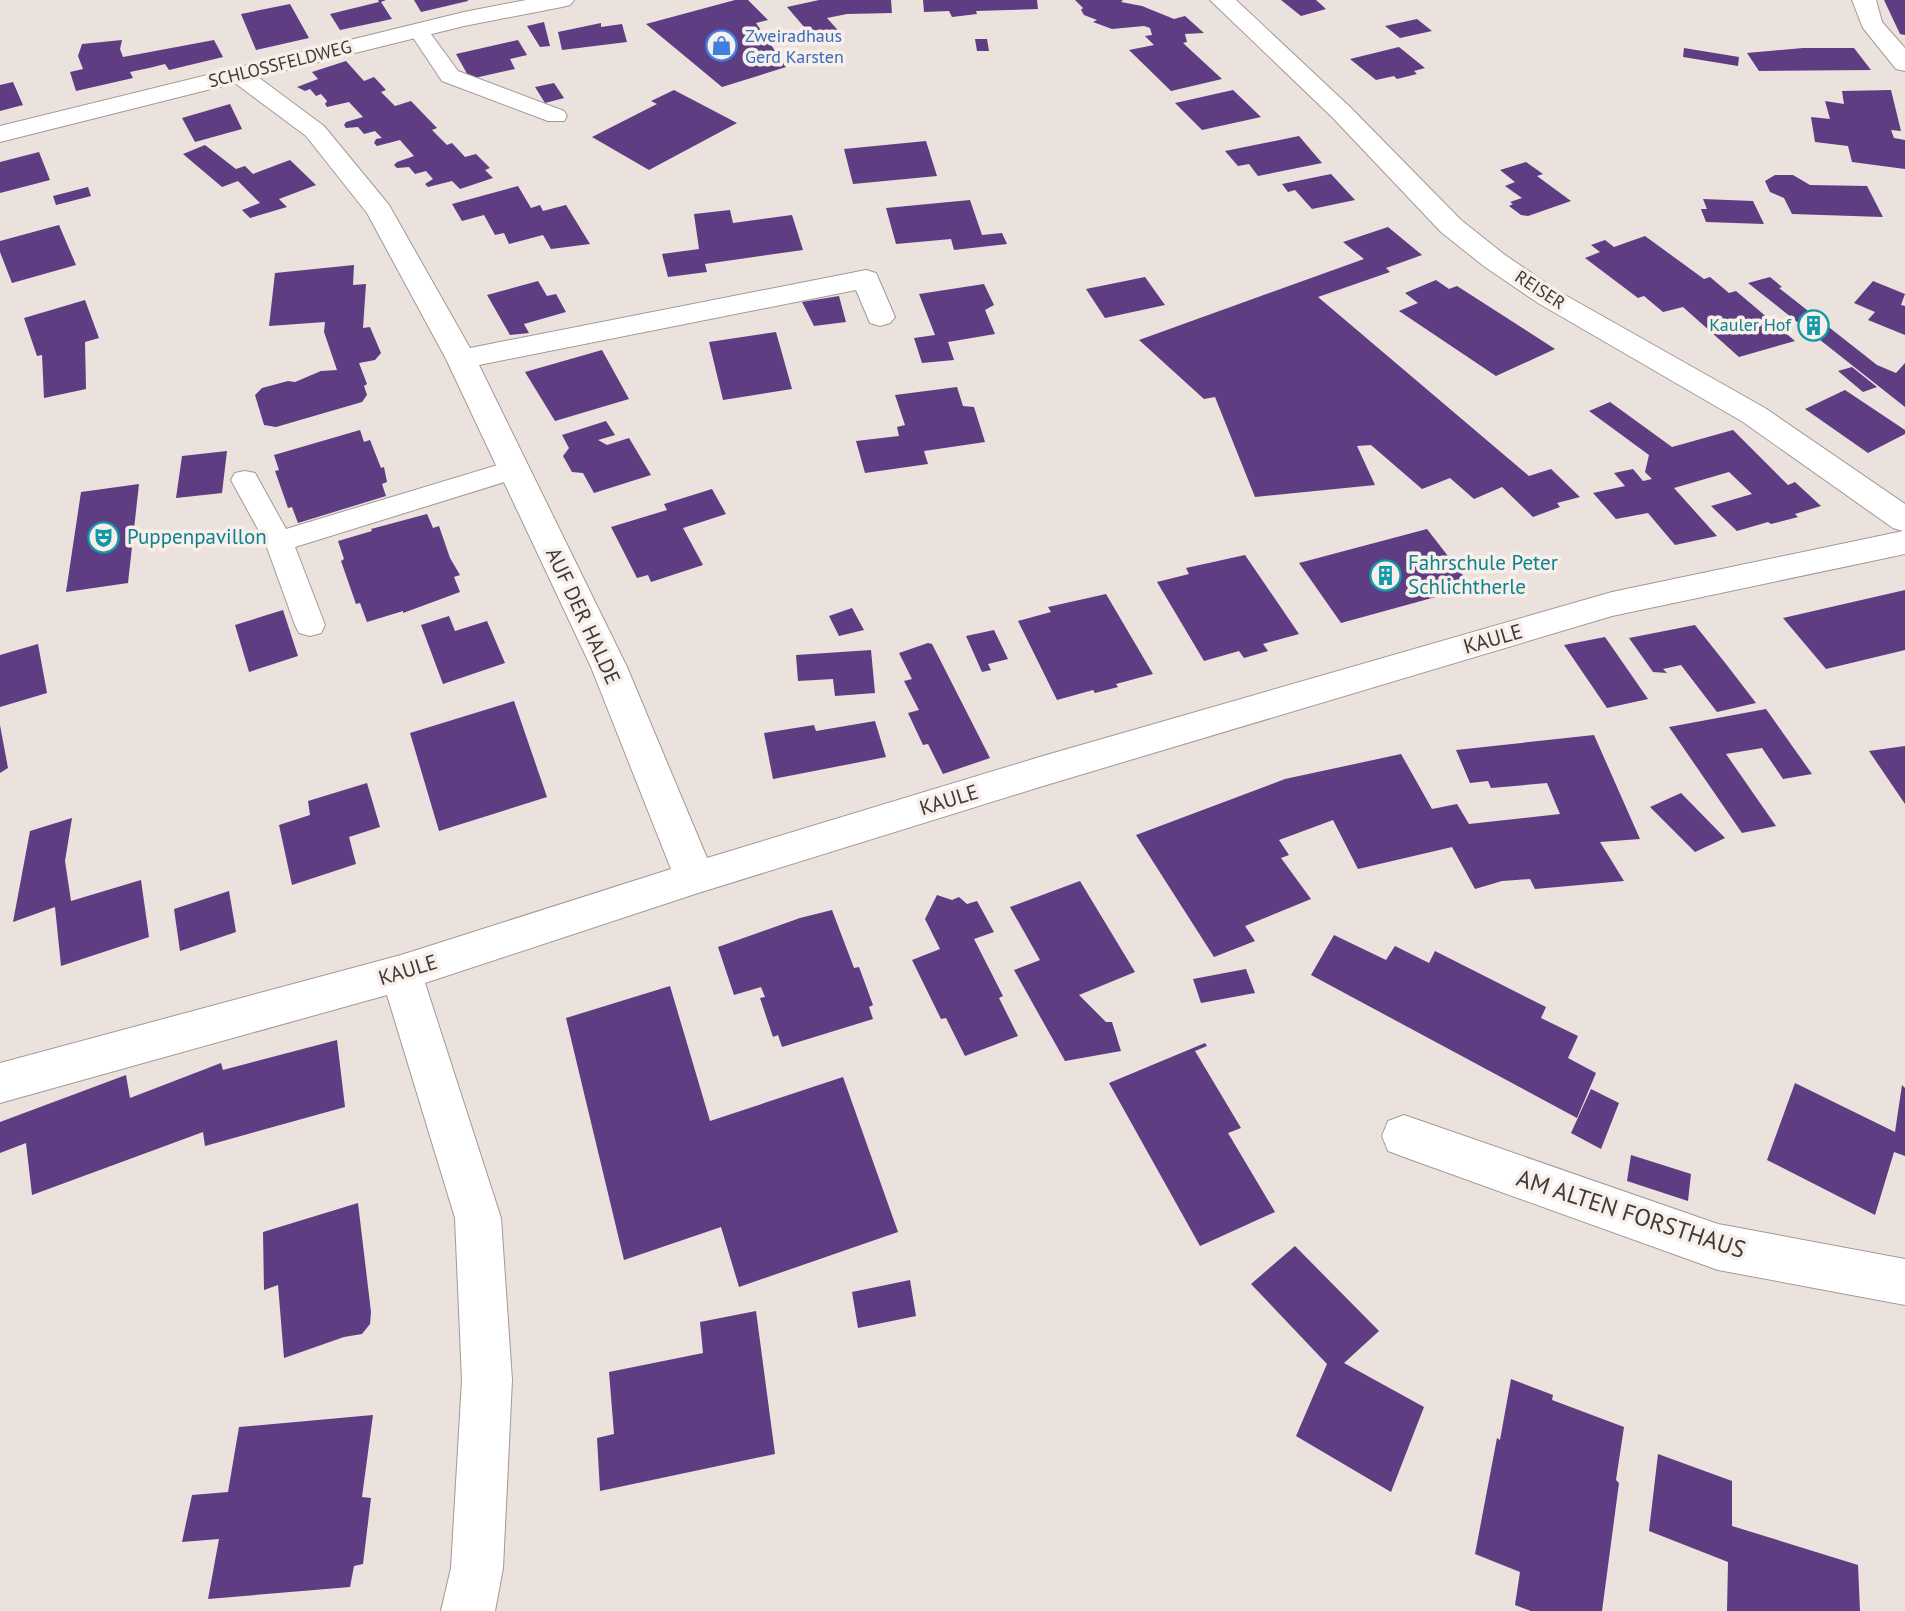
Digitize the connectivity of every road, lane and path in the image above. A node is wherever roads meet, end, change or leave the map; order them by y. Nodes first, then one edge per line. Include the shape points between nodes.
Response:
1 (562, 0) edge
2 (1222, 0) edge
3 (1864, 0) edge
4 (418, 30) junction
5 (1905, 64) edge
6 (238, 74) junction
7 (556, 116) dead end
8 (0, 134) edge
9 (880, 317) dead end
10 (461, 359) junction
11 (514, 469) junction
12 (245, 480) dead end
13 (1905, 520) edge
14 (279, 542) junction
15 (1905, 542) edge
16 (310, 625) dead end
17 (695, 877) junction
18 (401, 973) junction
19 (0, 1083) edge
20 (1404, 1136) dead end
21 (1905, 1282) edge
22 (468, 1611) edge

1 - 4 street, SCHLOSSFELDWEG
2 - 13 street, REISER via 1341,112 1451,226 1495,261 1548,297 1754,415
3 - 5 street via 1871,23
4 - 6 street, SCHLOSSFELDWEG
4 - 7 lane via 450,76
6 - 8 street, SCHLOSSFELDWEG
6 - 10 street, AUF DER HALDE via 315,131 379,211
9 - 10 street via 866,279
10 - 11 street, AUF DER HALDE
11 - 14 lane
11 - 17 street, AUF DER HALDE via 608,667
12 - 14 lane
14 - 16 lane
15 - 17 street, KAULE via 1612,604
17 - 18 street, KAULE
18 - 19 street, KAULE
18 - 22 street via 478,1217 487,1380 477,1568
20 - 21 street, AM ALTEN FORSTHAUS via 1717,1247

